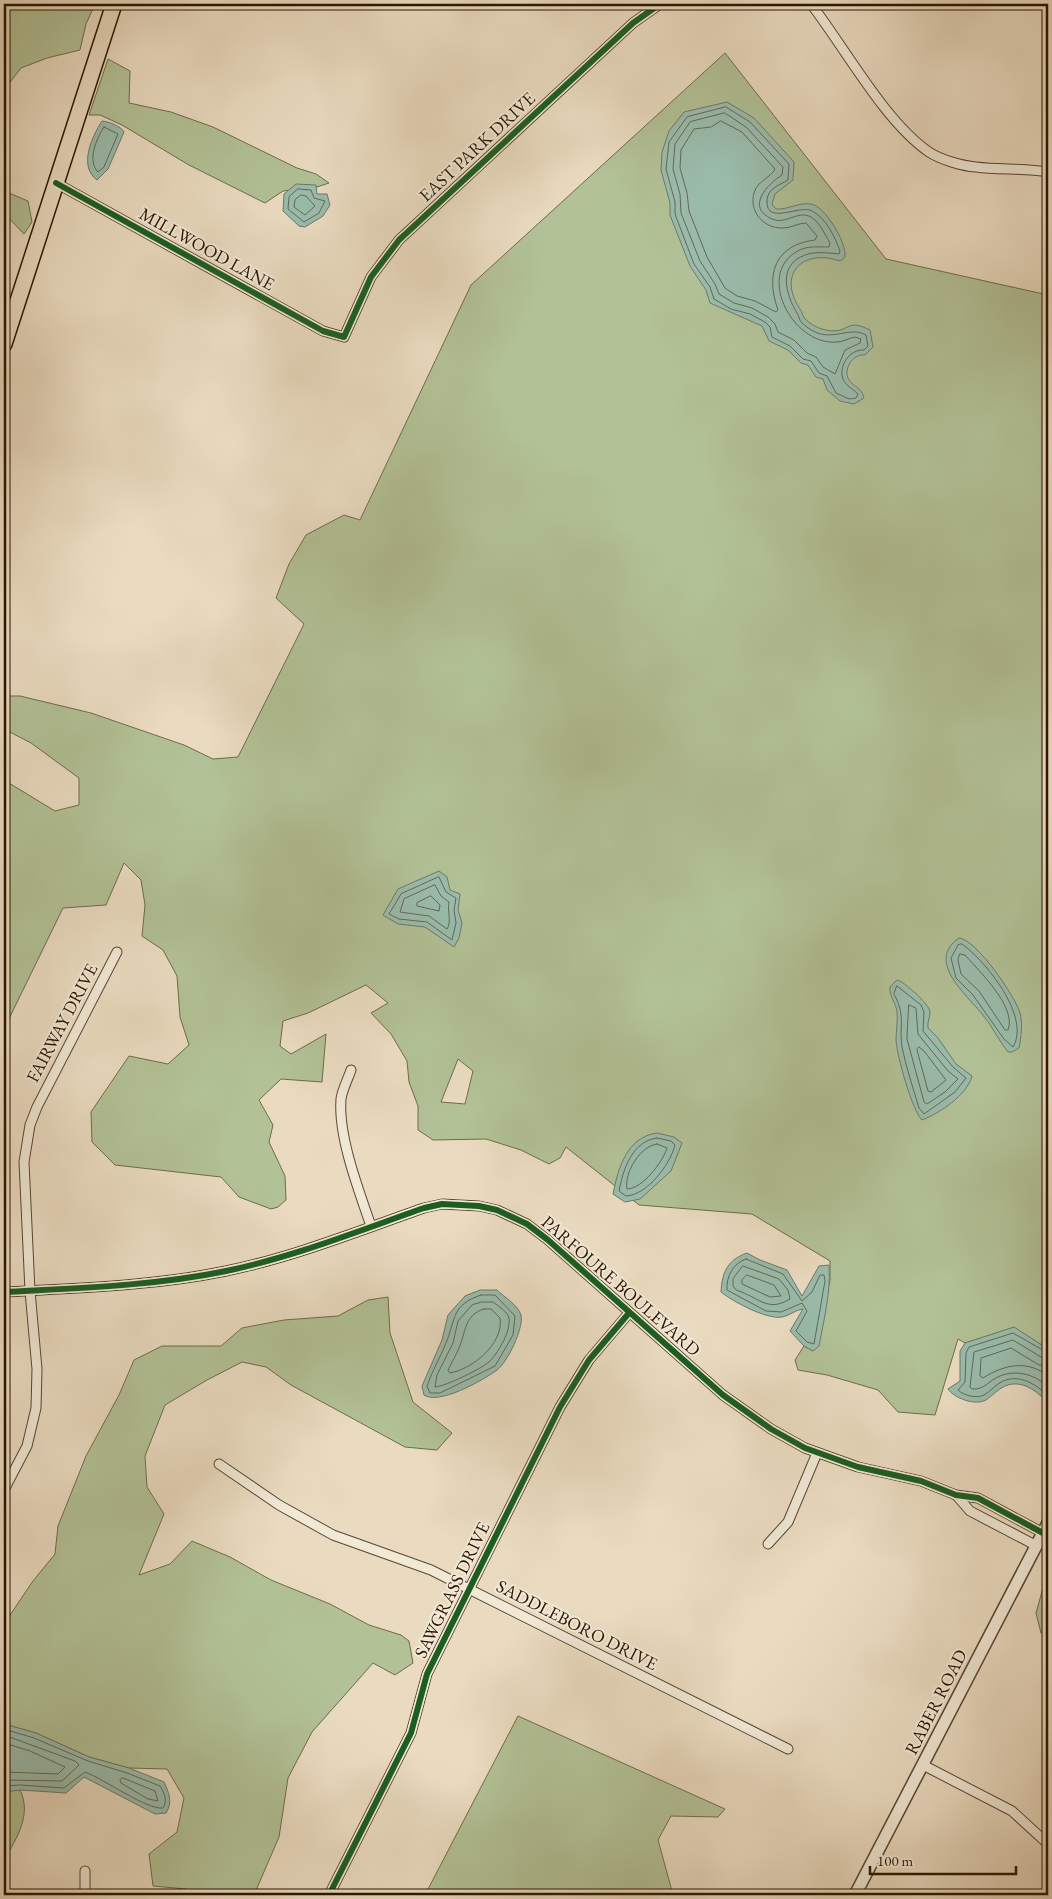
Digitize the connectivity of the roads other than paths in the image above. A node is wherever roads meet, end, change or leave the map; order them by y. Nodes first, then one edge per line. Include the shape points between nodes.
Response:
1 (114, 4) edge
2 (660, 4) edge
3 (811, 4) edge
4 (1048, 172) edge
5 (56, 183) junction
6 (344, 337) joint
7 (4, 343) edge
8 (117, 952) dead end
9 (351, 1070) dead end
10 (371, 1226) junction
11 (30, 1291) junction
12 (4, 1292) edge
13 (629, 1312) junction
14 (817, 1453) junction
15 (219, 1464) dead end
16 (4, 1490) edge
17 (956, 1495) junction
18 (1046, 1528) edge
19 (768, 1544) dead end
20 (1037, 1546) junction
21 (469, 1588) junction
22 (788, 1749) dead end
23 (923, 1765) junction
24 (1048, 1844) edge
25 (85, 1871) dead end
26 (85, 1895) edge
27 (329, 1895) edge
28 (855, 1895) edge

1 - 5 main road
2 - 6 street, EAST PARK DRIVE via 633,23 399,240 370,277
3 - 4 street via 886,108 910,137 931,154 976,167
5 - 6 street, MILLWOOD LANE via 323,330
5 - 7 main road
8 - 11 street, FAIRWAY DRIVE via 30,1125 24,1162
9 - 10 street via 341,1099 343,1120 351,1165
10 - 11 street, PARFOURE BOULEVARD via 286,1256 227,1271 121,1285
10 - 13 street, PARFOURE BOULEVARD via 442,1204 497,1210 527,1224 548,1240
11 - 12 street, PARFOURE BOULEVARD
11 - 16 street, FAIRWAY DRIVE via 36,1408 27,1446
13 - 14 street, PARFOURE BOULEVARD via 746,1413
13 - 21 street, SAWGRASS DRIVE via 589,1360 564,1400
14 - 17 street, PARFOURE BOULEVARD
14 - 19 street via 788,1522
15 - 21 street, SADDLEBORO DRIVE via 279,1505 333,1535 431,1570
17 - 18 street, PARFOURE BOULEVARD via 978,1498
17 - 20 street, PARFOURE BOULEVARD via 970,1511
18 - 20 street, RABER ROAD
20 - 23 street, RABER ROAD
21 - 22 street, SADDLEBORO DRIVE
21 - 27 street, SAWGRASS DRIVE via 426,1674 411,1734 398,1763
23 - 24 street via 1012,1811
23 - 28 street, RABER ROAD
25 - 26 street

